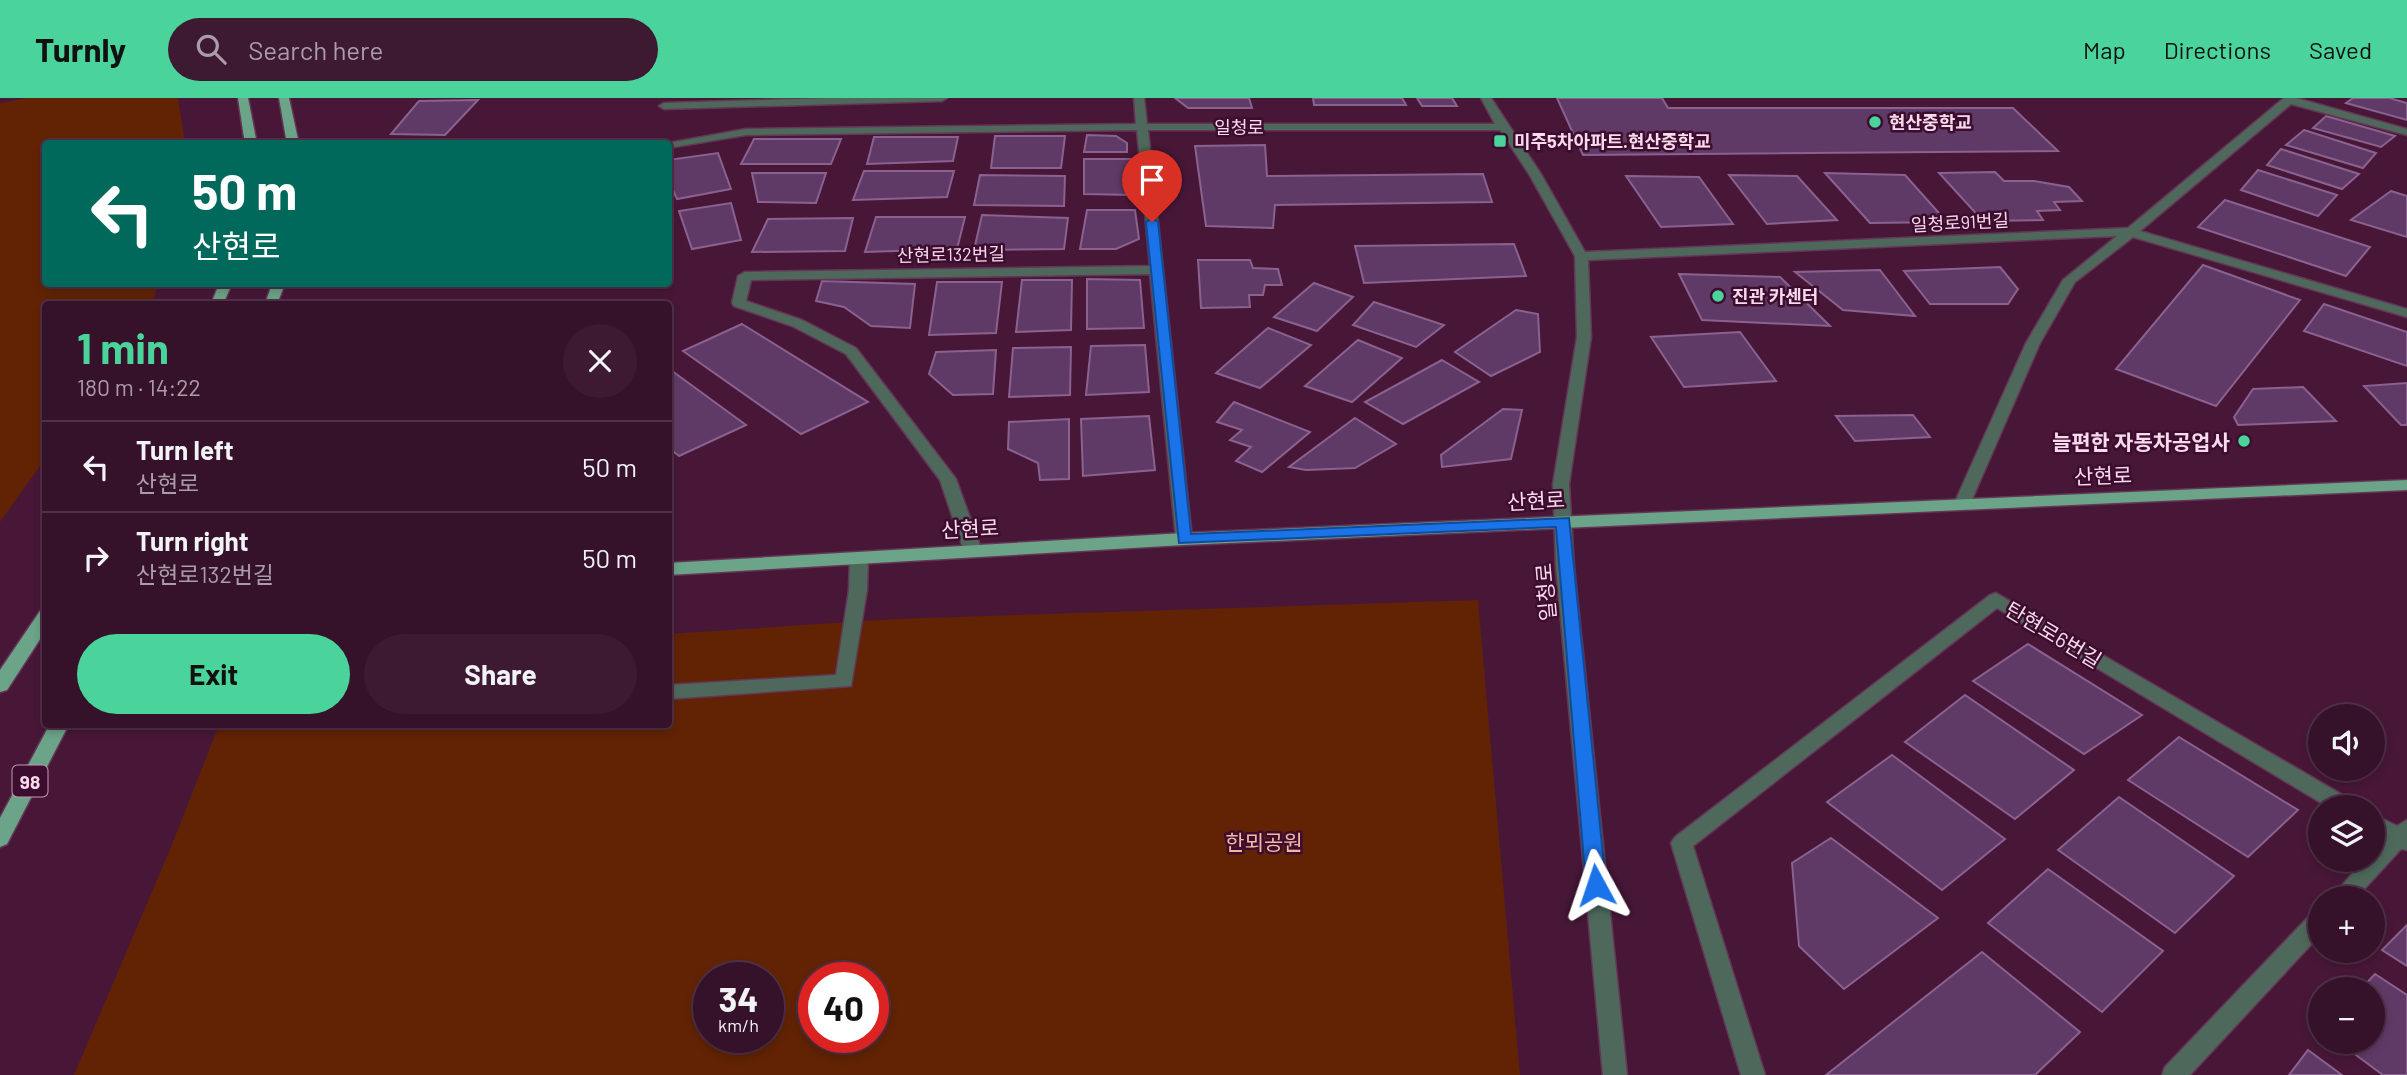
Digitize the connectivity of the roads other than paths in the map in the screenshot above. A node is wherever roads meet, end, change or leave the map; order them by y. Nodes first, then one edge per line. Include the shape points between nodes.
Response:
1 (243, 98) edge
2 (285, 98) edge
3 (942, 98) edge
4 (1139, 98) edge
5 (1486, 98) edge
6 (882, 99) edge
7 (2290, 99) edge
8 (664, 106) dead end
9 (1142, 127) junction
10 (1503, 127) junction
11 (875, 130) junction
12 (2407, 132) edge
13 (250, 140) edge
14 (292, 140) edge
15 (672, 144) edge
16 (2131, 232) junction
17 (1581, 256) junction
18 (1157, 270) junction
19 (2407, 313) edge
20 (2407, 485) edge
21 (1962, 504) junction
22 (1563, 521) junction
23 (1184, 539) junction
24 (973, 551) junction
25 (859, 558) junction
26 (672, 569) edge
27 (42, 621) edge
28 (0, 685) edge
29 (672, 692) edge
30 (58, 728) edge
31 (2326, 795) edge
32 (2385, 828) edge
33 (2404, 836) edge
34 (0, 838) edge
35 (2354, 886) edge
36 (2308, 933) edge
37 (1615, 1075) edge
38 (1753, 1075) edge
39 (2174, 1075) edge

1 - 13 main road
2 - 14 main road
3 - 6 street
4 - 9 street
5 - 10 street, 일청로
6 - 8 street
6 - 11 street
7 - 12 street
7 - 16 street
9 - 10 street, 일청로
9 - 11 street, 일청로
9 - 18 street
10 - 17 street, 일청로
11 - 15 street, 일청로 via 746,132
16 - 17 street, 일청로91번길
16 - 19 street, 일청로91번길
16 - 21 street via 2070,280 2033,343
17 - 22 street, 일청로 via 1584,337 1562,484
18 - 23 street
18 - 24 street, 산현로132번길 via 745,276 739,303 797,323 851,351 948,479
20 - 21 main road, 산현로
21 - 22 main road, 산현로
22 - 23 main road, 산현로
22 - 37 street, 일청로
23 - 24 main road, 산현로
24 - 25 main road, 산현로
25 - 26 main road, 산현로
25 - 29 street via 844,681
27 - 28 main road
30 - 34 main road, 98
31 - 38 street, 탄현로6번길 via 1996,599 1682,843
32 - 33 street
33 - 35 street
36 - 39 street

